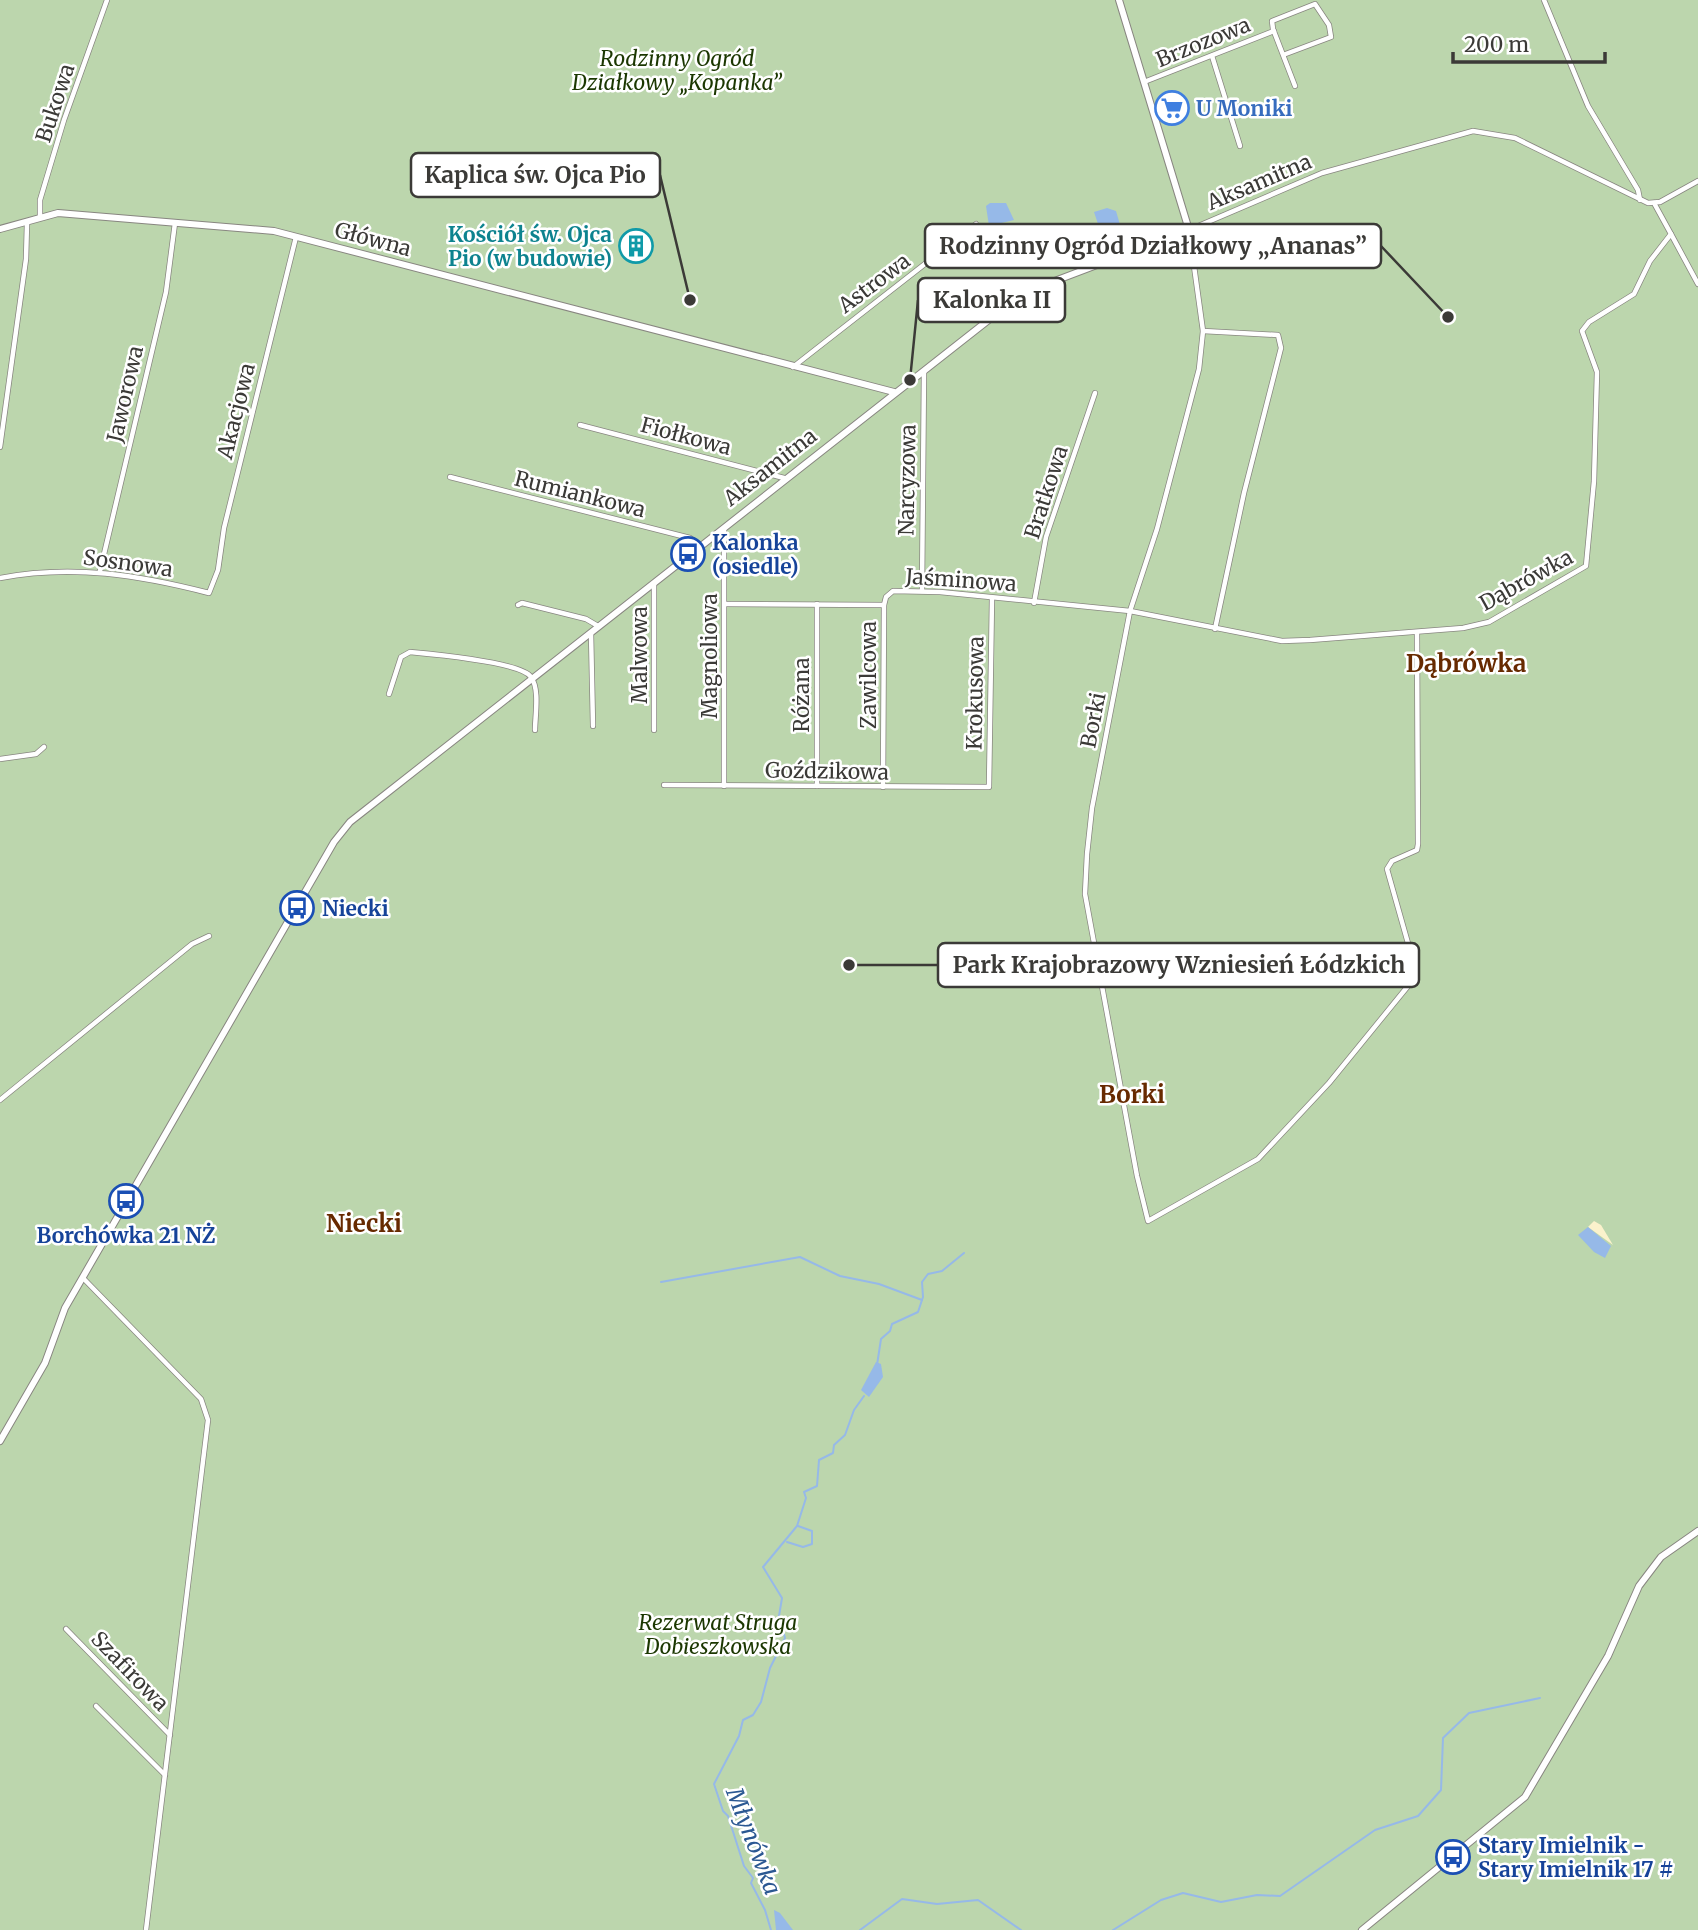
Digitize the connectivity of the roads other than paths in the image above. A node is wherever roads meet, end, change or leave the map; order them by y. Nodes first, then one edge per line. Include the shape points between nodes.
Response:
1 (107, 0) edge
2 (1119, 0) edge
3 (1544, 0) edge
4 (1274, 31) junction
5 (1212, 55) junction
6 (1283, 55) junction
7 (1143, 82) junction
8 (1295, 86) dead end
9 (1240, 146) dead end
10 (1698, 181) edge
11 (1640, 201) junction
12 (1654, 203) junction
13 (40, 216) junction
14 (175, 223) junction
15 (27, 224) junction
16 (976, 225) dead end
17 (0, 229) edge
18 (1189, 230) junction
19 (1671, 234) junction
20 (296, 237) junction
21 (1698, 284) edge
22 (1203, 331) junction
23 (792, 368) junction
24 (924, 370) junction
25 (895, 392) junction
26 (1095, 393) dead end
27 (580, 425) dead end
28 (0, 447) edge
29 (450, 477) dead end
30 (784, 478) junction
31 (723, 527) junction
32 (700, 545) junction
33 (100, 571) junction
34 (0, 578) edge
35 (653, 582) junction
36 (922, 591) junction
37 (209, 593) joint
38 (992, 598) junction
39 (1034, 603) junction
40 (725, 604) junction
41 (817, 604) junction
42 (518, 605) dead end
43 (884, 605) junction
44 (1130, 611) junction
45 (598, 626) junction
46 (1215, 629) junction
47 (591, 631) junction
48 (1417, 633) junction
49 (532, 678) junction
50 (389, 694) dead end
51 (593, 726) dead end
52 (535, 730) dead end
53 (654, 730) dead end
54 (44, 747) dead end
55 (0, 759) edge
56 (664, 785) dead end
57 (724, 786) junction
58 (817, 786) junction
59 (883, 787) junction
60 (989, 787) joint
61 (209, 936) dead end
62 (0, 1100) edge
63 (82, 1277) junction
64 (0, 1441) edge
65 (1698, 1531) edge
66 (66, 1629) dead end
67 (96, 1706) dead end
68 (171, 1736) junction
69 (166, 1775) junction
70 (146, 1930) edge
71 (1362, 1930) edge

1 - 13 street, Bukowa via 64,120 40,200
2 - 7 street
3 - 11 street via 1588,106 1638,190
4 - 5 street, Brzozowa
4 - 6 street, Brzozowa
4 - 6 street, Brzozowa via 1272,21 1315,4 1333,33
5 - 7 street, Brzozowa
5 - 9 street
6 - 8 street, Brzozowa
7 - 18 street
10 - 12 street
11 - 12 street, Aksamitna
11 - 18 street, Aksamitna via 1515,138 1473,131 1322,173
12 - 19 street
13 - 14 street, Główna via 58,213
13 - 15 street, Główna
14 - 20 street, Główna via 250,228
14 - 33 street, Jaworowa via 166,292
15 - 17 street, Główna
15 - 28 street
16 - 23 street, Astrowa
18 - 22 street, Borki
18 - 24 street, Aksamitna via 1031,289
19 - 21 street
19 - 48 street, Dąbrówka via 1650,261 1634,294 1583,328 1597,372 1586,566 1489,622
20 - 23 street, Główna
20 - 37 street, Akacjowa
22 - 44 street, Borki via 1185,426
22 - 46 street via 1278,335 1281,348
23 - 25 street, Główna
24 - 25 street, Aksamitna
24 - 36 street, Narcyzowa
25 - 30 street, Aksamitna
26 - 39 street, Bratkowa via 1046,537
27 - 30 street, Fiołkowa
29 - 32 street, Rumiankowa via 690,538
30 - 31 street, Aksamitna
31 - 32 street, Aksamitna
31 - 40 street, Magnoliowa
32 - 35 street, Aksamitna
33 - 34 street, Sosnowa
33 - 37 street, Sosnowa
35 - 45 street, Aksamitna
35 - 53 street, Malwowa
36 - 38 street, Jaśminowa
36 - 43 street, Jaśminowa via 893,591
38 - 39 street, Jaśminowa
38 - 60 street, Krokusowa
39 - 44 street, Dąbrówka
40 - 41 street, Jaśminowa
40 - 57 street, Magnoliowa
41 - 43 street, Jaśminowa
41 - 58 street, Różana
42 - 45 street via 586,619
43 - 59 street, Zawilcowa
44 - 46 street, Dąbrówka
44 - 48 street, Borki via 1092,808 1085,894 1148,1220 1258,1159 1329,1083 1417,975 1387,869 1419,844
45 - 47 street, Aksamitna
46 - 48 street, Dąbrówka via 1282,641
47 - 49 street, Aksamitna
47 - 51 street
49 - 50 street via 523,670 482,661 410,652 401,657
49 - 52 street
49 - 63 street via 345,827
54 - 55 street via 36,754
56 - 57 street, Goździkowa
57 - 58 street, Goździkowa
58 - 59 street, Goździkowa
59 - 60 street, Goździkowa
61 - 62 street via 191,944
63 - 64 street via 45,1363
63 - 68 street via 205,1405 208,1420
65 - 71 street via 1661,1557 1639,1586 1608,1656 1525,1797
66 - 68 street, Szafirowa
67 - 69 street
68 - 69 street
69 - 70 street

